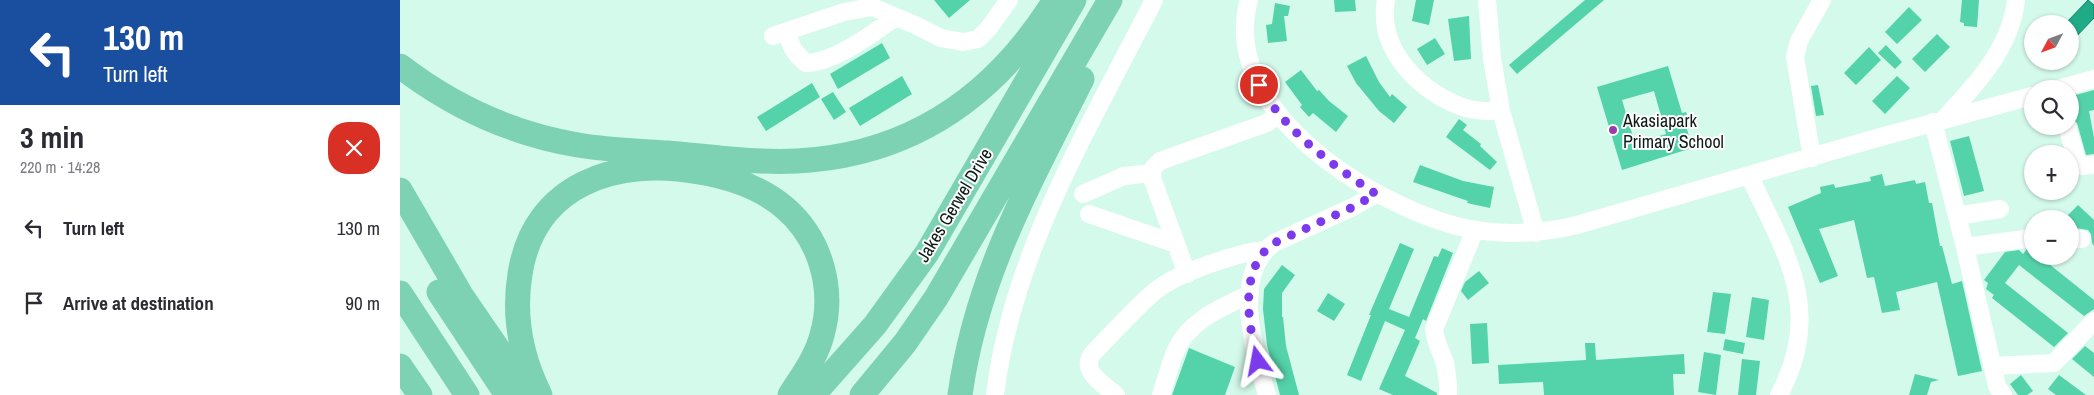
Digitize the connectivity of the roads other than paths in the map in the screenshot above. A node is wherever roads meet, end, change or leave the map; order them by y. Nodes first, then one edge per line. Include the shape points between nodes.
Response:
1 (1008, 0) edge
2 (1055, 0) edge
3 (1074, 0) edge
4 (1110, 0) edge
5 (1120, 0) edge
6 (1154, 0) edge
7 (1249, 0) edge
8 (1386, 0) edge
9 (1487, 0) edge
10 (1822, 0) edge
11 (2016, 0) edge
12 (896, 17) junction
13 (400, 66) edge
14 (2094, 79) edge
15 (2079, 83) edge
16 (2024, 98) edge
17 (1501, 111) junction
18 (1279, 114) junction
19 (1938, 121) junction
20 (2070, 135) edge
21 (1812, 158) junction
22 (2094, 165) edge
23 (1151, 174) junction
24 (1750, 175) junction
25 (400, 190) edge
26 (1083, 194) dead end
27 (1376, 194) junction
28 (2000, 209) dead end
29 (1088, 214) dead end
30 (1956, 216) junction
31 (400, 225) edge
32 (1475, 230) junction
33 (1536, 233) junction
34 (2024, 239) edge
35 (1176, 244) junction
36 (1965, 247) junction
37 (1264, 250) junction
38 (1187, 274) junction
39 (400, 293) edge
40 (1250, 294) junction
41 (2092, 327) edge
42 (400, 366) edge
43 (1992, 366) junction
44 (1997, 392) edge
45 (420, 395) edge
46 (467, 395) edge
47 (507, 395) edge
48 (529, 395) edge
49 (540, 395) edge
50 (790, 395) edge
51 (813, 395) edge
52 (862, 395) edge
53 (960, 395) edge
54 (995, 395) edge
55 (1116, 395) edge
56 (1161, 395) edge
57 (1267, 395) edge
58 (1448, 395) edge
59 (1779, 395) edge

1 - 12 street via 978,39 963,42 942,38
2 - 13 highway via 1007,65 950,112 884,144 812,160 760,160 561,142 481,115 436,91
3 - 51 highway, Jakes Gerwel Drive via 927,253 868,333
4 - 52 highway, Jakes Gerwel Drive via 942,289
5 - 53 highway via 996,256 975,319
6 - 54 street via 1038,236 1012,308
7 - 18 street via 1245,20 1247,50 1259,85
8 - 17 street via 1387,34 1398,58 1412,77 1466,108
9 - 17 street
10 - 21 street via 1799,41 1795,57
11 - 19 street via 2009,28 1995,58 1963,99
12 - 12 street via 824,61 813,63 806,64 780,34 862,7 872,7
14 - 15 street
16 - 19 street
17 - 33 street
18 - 23 street via 1267,123 1160,161 1152,168
18 - 27 street via 1326,159
19 - 21 street
19 - 30 street
20 - 22 street via 2078,164
21 - 24 street
23 - 26 street via 1124,176
23 - 35 street
24 - 33 street via 1577,225
24 - 59 street via 1791,266 1798,294 1800,323 1796,352
25 - 48 highway via 464,300
27 - 32 street via 1434,218
27 - 37 street
28 - 30 street
29 - 35 street
30 - 36 street
31 - 47 highway
32 - 33 street
32 - 58 street via 1434,330 1434,339 1444,362
34 - 36 street
35 - 38 street
36 - 43 street
37 - 38 street
37 - 40 street via 1251,277
38 - 55 street via 1154,292 1090,356 1088,365 1093,375
39 - 46 highway
40 - 56 street via 1207,316 1187,334 1176,349
40 - 57 street via 1253,344
41 - 43 street via 2054,363
42 - 45 highway
43 - 44 street
49 - 50 highway via 524,357 517,312 521,268 532,235 556,203 580,185 618,171 656,168 710,174 759,191 790,212 812,242 826,282 826,319 814,357

